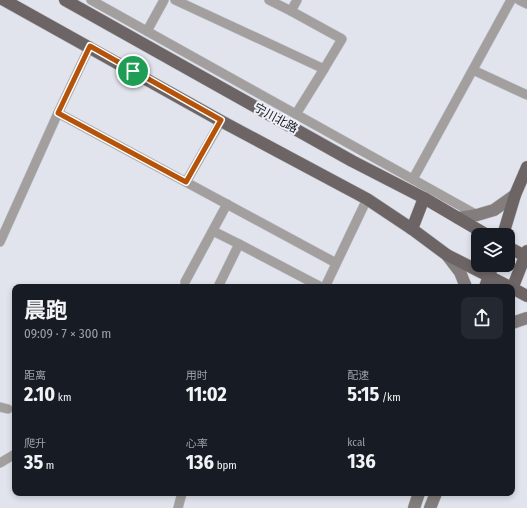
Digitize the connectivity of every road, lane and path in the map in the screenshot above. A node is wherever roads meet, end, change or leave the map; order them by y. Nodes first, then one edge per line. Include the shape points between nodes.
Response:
1 (4, 0) edge
2 (65, 0) edge
3 (91, 0) edge
4 (164, 0) edge
5 (175, 0) edge
6 (269, 0) edge
7 (297, 0) edge
8 (512, 0) edge
9 (519, 0) edge
10 (527, 4) edge
11 (291, 11) junction
12 (147, 31) junction
13 (90, 46) junction
14 (324, 69) junction
15 (473, 70) junction
16 (527, 94) edge
17 (58, 113) junction
18 (296, 114) junction
19 (221, 120) junction
20 (527, 167) edge
21 (413, 179) junction
22 (186, 182) junction
23 (515, 195) junction
24 (424, 198) junction
25 (367, 199) junction
26 (227, 204) junction
27 (478, 215) junction
28 (458, 218) junction
29 (475, 228) edge
30 (505, 228) edge
31 (412, 229) junction
32 (213, 231) junction
33 (0, 242) edge
34 (238, 244) junction
35 (515, 250) edge
36 (526, 254) edge
37 (447, 255) junction
38 (336, 263) junction
39 (489, 276) edge
40 (185, 282) dead end
41 (219, 284) edge
42 (315, 284) edge
43 (326, 284) edge
44 (465, 284) edge
45 (504, 284) edge
46 (514, 284) edge
47 (515, 290) edge
48 (527, 296) edge
49 (527, 318) edge
50 (515, 322) edge
51 (12, 456) edge
52 (0, 463) edge
53 (181, 496) edge
54 (418, 496) edge
55 (435, 496) edge
56 (178, 508) edge
57 (414, 508) edge
58 (430, 508) edge

1 - 13 main road
2 - 24 main road, 宁川北路 via 352,161
3 - 12 street
4 - 12 street
5 - 14 street
6 - 11 street
7 - 11 street
8 - 15 street
9 - 10 street
11 - 14 street via 342,39
12 - 18 street
13 - 17 street
13 - 19 main road
14 - 18 street
15 - 16 street
15 - 21 street
17 - 22 street
17 - 33 street
18 - 21 street
19 - 22 street
19 - 25 main road
20 - 23 main road
21 - 27 street
22 - 26 street
23 - 27 main road via 494,210
23 - 30 main road
24 - 28 main road, 宁川北路
24 - 31 main road
25 - 31 main road
25 - 38 street
26 - 32 street
26 - 38 street
27 - 28 main road
28 - 29 main road, 宁川北路
31 - 37 main road
32 - 34 street
32 - 40 street
34 - 41 street
34 - 42 street
35 - 36 main road
36 - 46 main road
37 - 39 main road
37 - 44 main road via 460,272
38 - 43 street
39 - 45 main road
47 - 48 main road
49 - 50 main road
51 - 52 street
53 - 56 street
54 - 57 main road
55 - 58 main road

